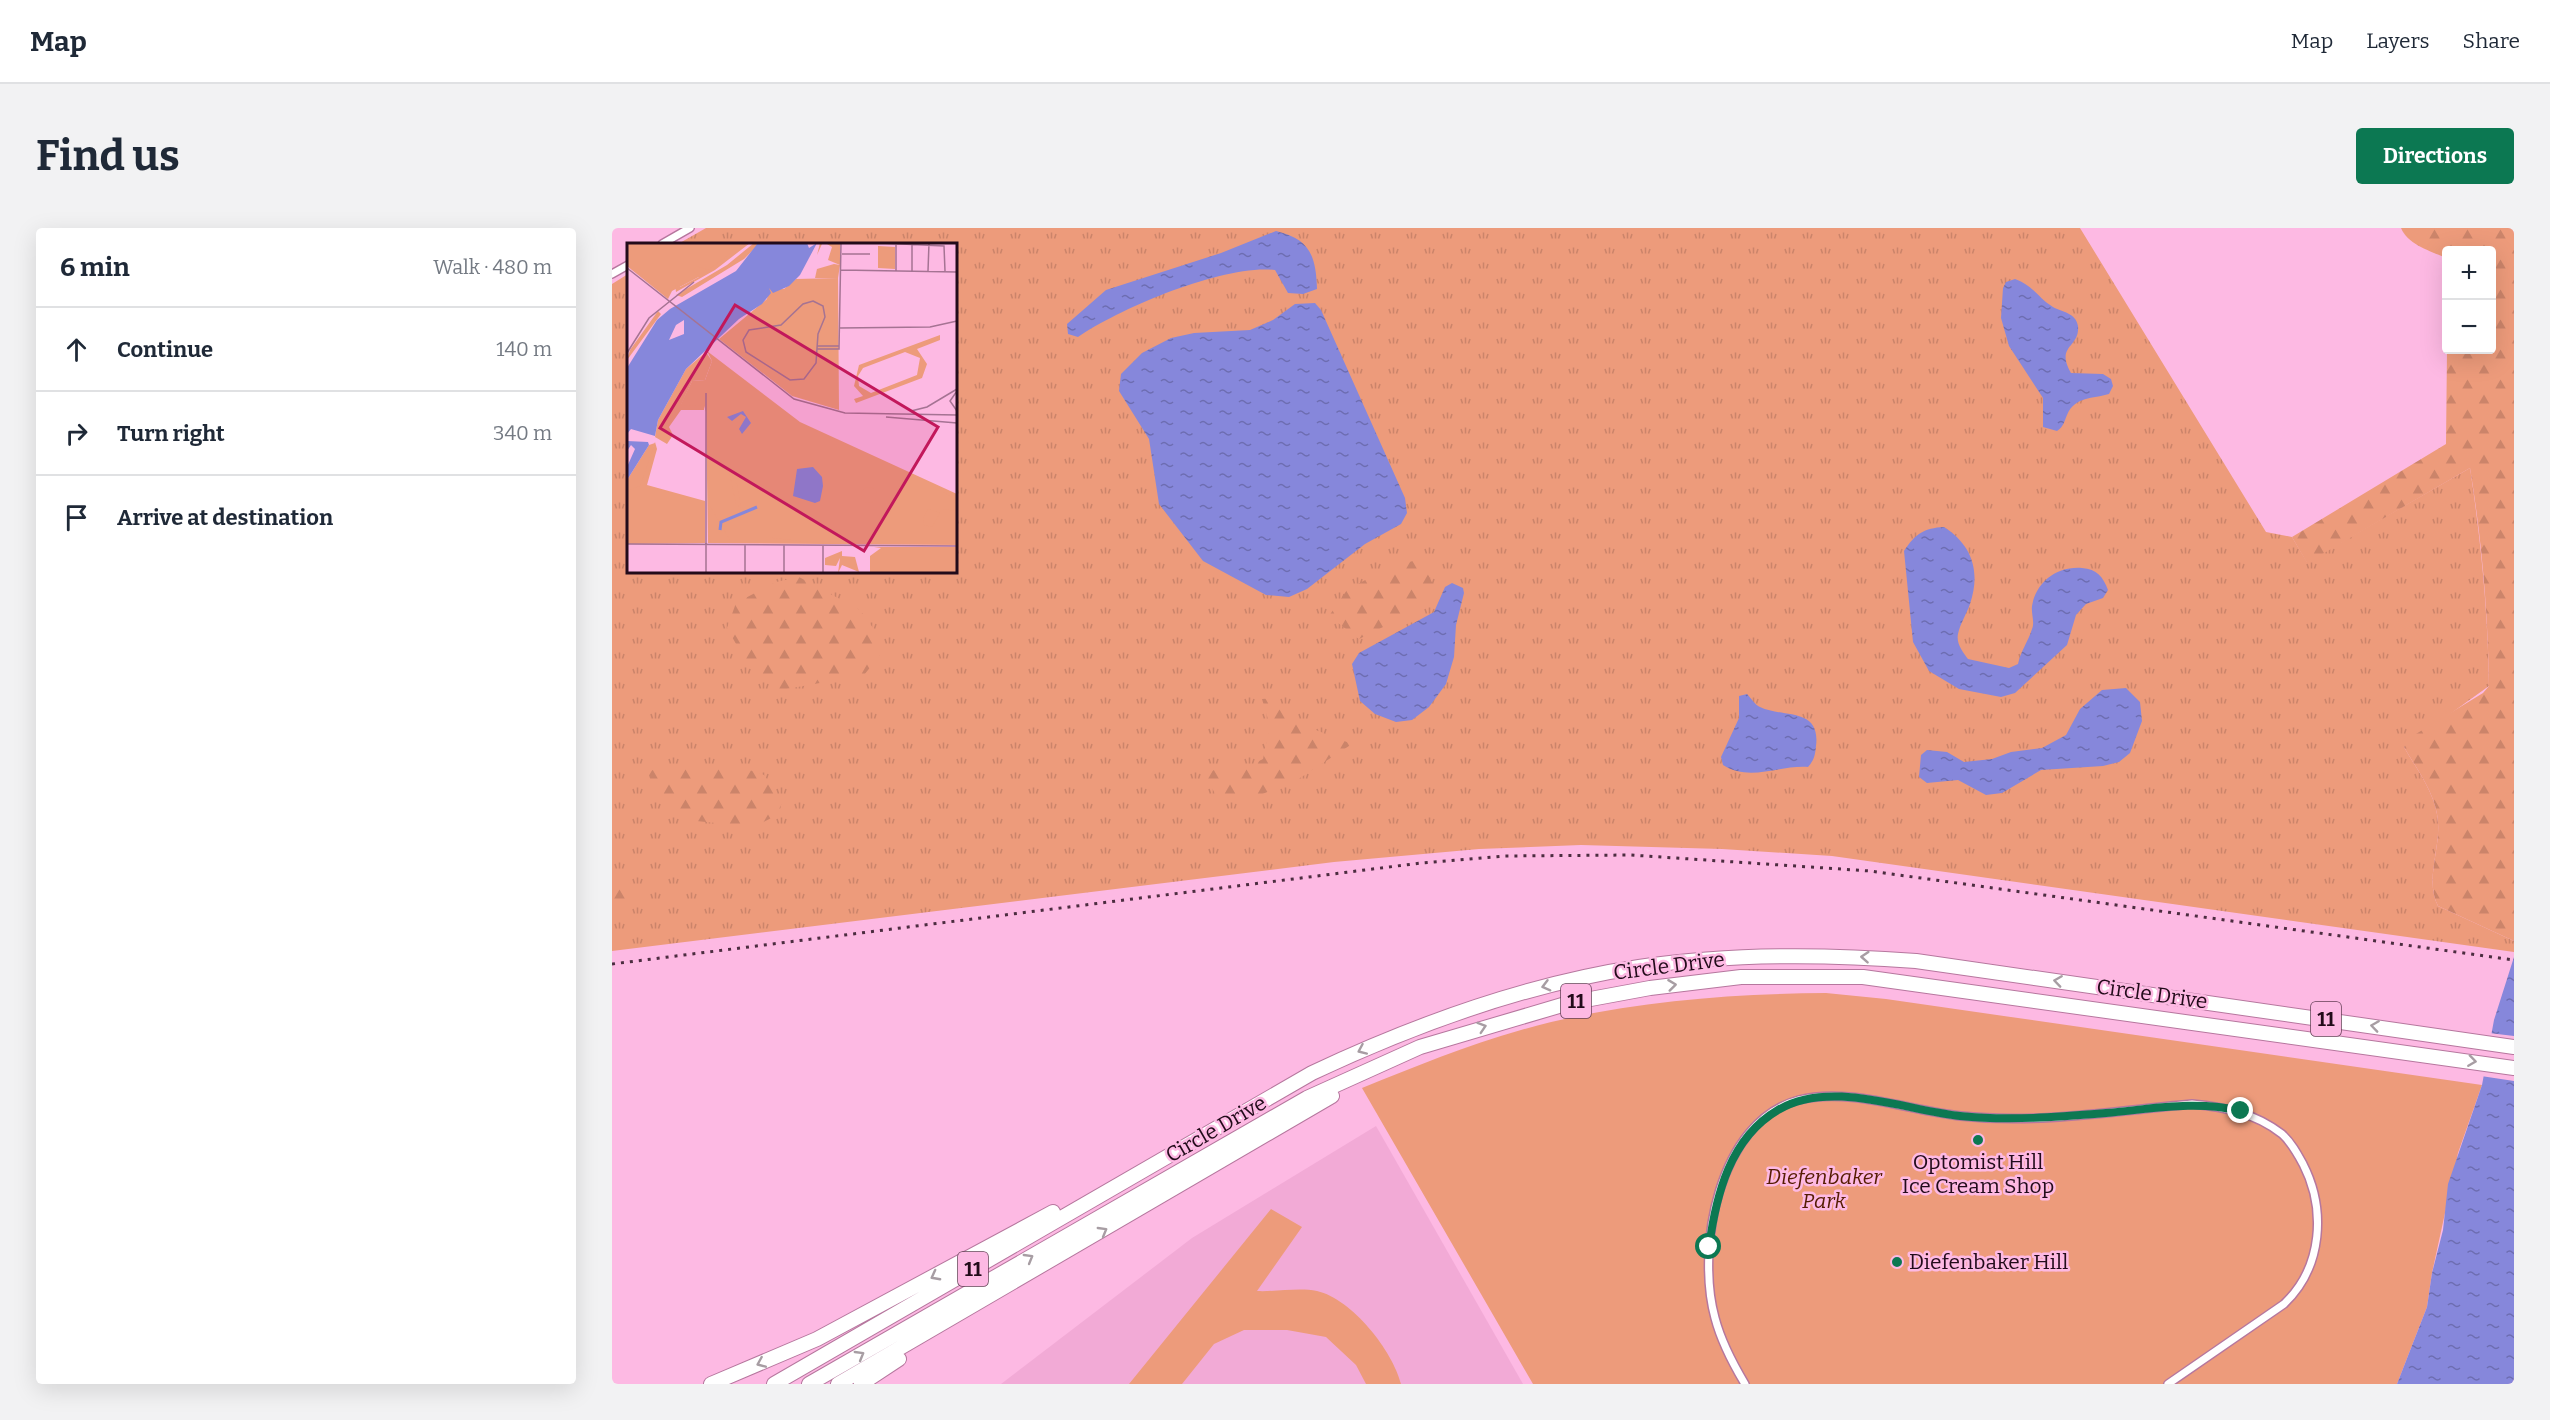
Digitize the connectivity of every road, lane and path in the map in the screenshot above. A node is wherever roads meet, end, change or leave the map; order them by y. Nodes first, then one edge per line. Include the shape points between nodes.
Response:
1 (690, 228) edge
2 (664, 243) edge
3 (627, 266) edge
4 (612, 274) edge
5 (1452, 1036) junction
6 (2514, 1047) edge
7 (2514, 1068) edge
8 (1173, 1154) junction
9 (1034, 1271) junction
10 (711, 1384) edge
11 (774, 1384) edge
12 (809, 1384) edge
13 (838, 1384) edge
14 (861, 1384) edge
15 (1745, 1384) edge
16 (2168, 1384) edge

1 - 2 street
3 - 4 street
5 -> 7 highway, Circle Drive / 11 via 1569,1003 1693,982 1783,975 1863,977
9 -> 5 highway via 1318,1102 1437,1048
12 -> 5 highway, Circle Drive / 11 via 1307,1098
6 -> 8 highway, Circle Drive / 11 via 1916,961 1801,955 1713,959 1640,967 1557,983 1407,1031 1312,1073
8 -> 10 highway via 1156,1157 817,1339
8 - 11 highway, Circle Drive / 11
9 - 13 highway
9 - 14 highway
15 - 16 street via 1722,1337 1712,1300 1709,1247 1720,1190 1730,1164 1758,1123 1798,1100 1826,1096 1960,1116 2031,1119 2192,1104 2241,1111 2284,1136 2312,1181 2317,1200 2318,1233 2308,1268 2284,1304

